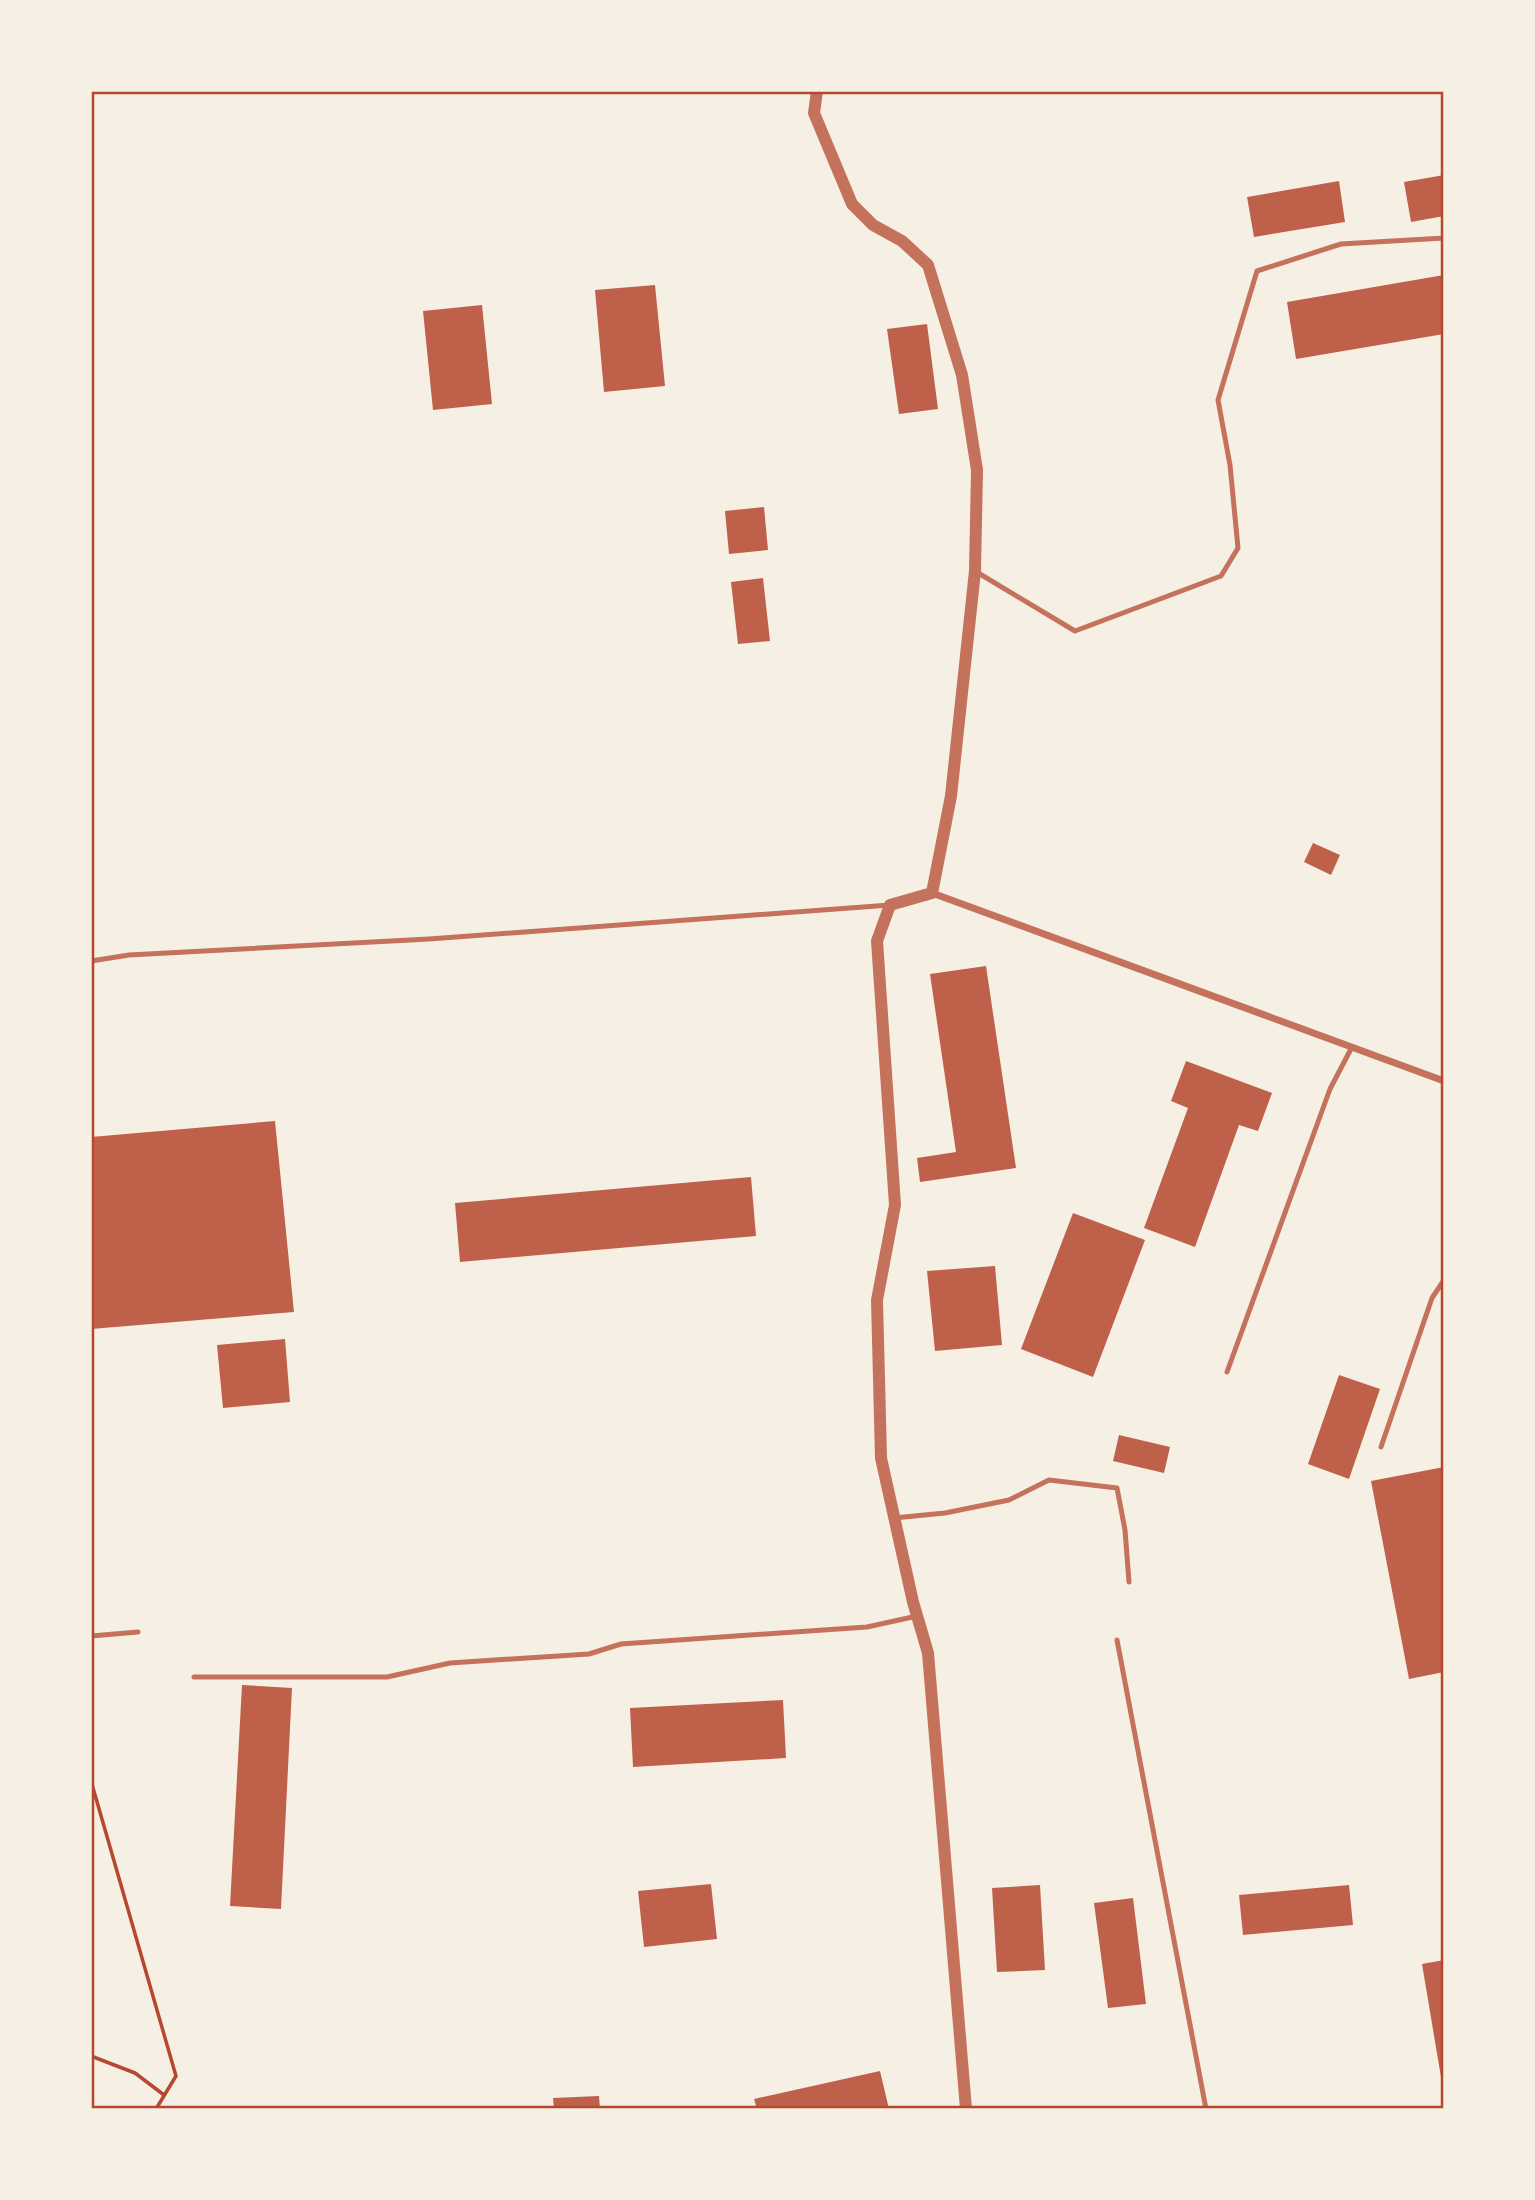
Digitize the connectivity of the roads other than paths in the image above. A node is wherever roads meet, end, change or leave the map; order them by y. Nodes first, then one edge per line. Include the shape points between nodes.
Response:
1 (817, 91) edge
2 (1444, 238) edge
3 (975, 571) junction
4 (932, 893) junction
5 (890, 905) junction
6 (91, 961) edge
7 (1352, 1047) junction
8 (1444, 1081) edge
9 (1444, 1280) edge
10 (1227, 1372) dead end
11 (1381, 1447) dead end
12 (894, 1518) junction
13 (1129, 1583) dead end
14 (917, 1616) junction
15 (138, 1632) dead end
16 (91, 1636) edge
17 (1118, 1640) dead end
18 (194, 1677) dead end
19 (966, 2109) edge
20 (1206, 2109) edge

1 - 3 street via 814,113 852,204 928,265 962,375 977,470
2 - 3 lane via 1341,244 1256,271 1218,400 1238,548 1221,576 1075,631
3 - 4 street via 951,796
4 - 5 street
4 - 7 street
5 - 6 lane
5 - 12 street via 877,941 895,1205 877,1300 877,1387 881,1458
7 - 8 street
7 - 10 lane via 1330,1089
9 - 11 lane via 1432,1298
12 - 13 lane via 1009,1500 1049,1480 1116,1488
12 - 14 street
14 - 18 lane via 867,1627 621,1644 589,1654 450,1663 387,1677
14 - 19 street via 928,1653
15 - 16 lane
17 - 20 lane

